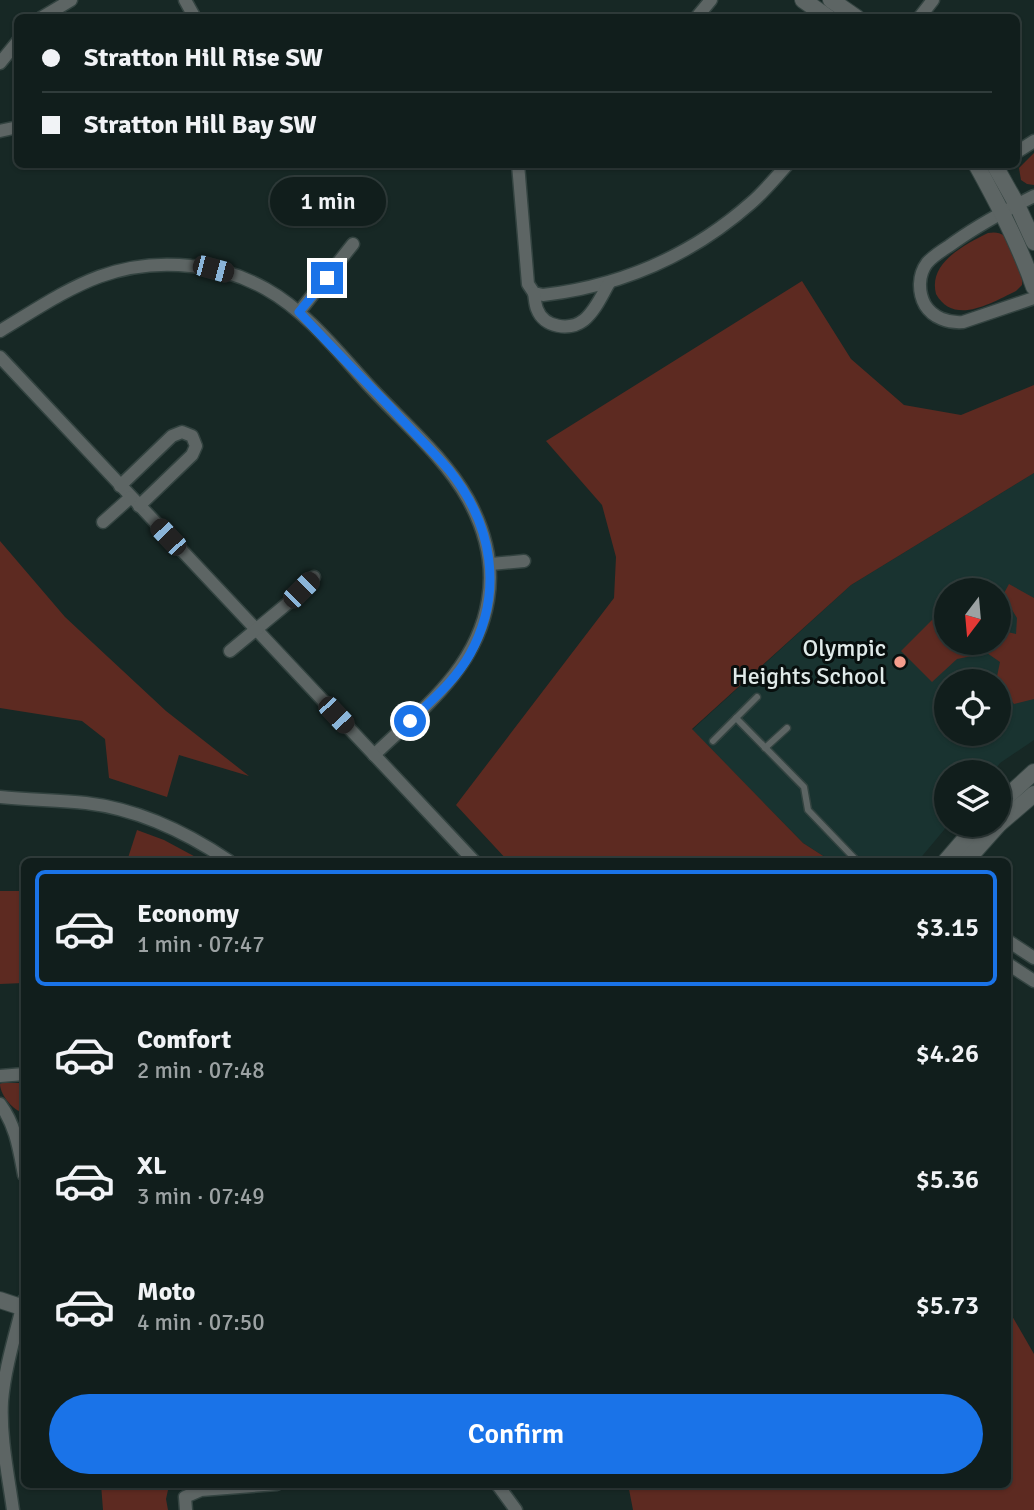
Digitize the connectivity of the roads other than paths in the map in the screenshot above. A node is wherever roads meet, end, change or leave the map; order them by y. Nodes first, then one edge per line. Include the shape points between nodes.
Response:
1 (71, 0) edge
2 (711, 0) edge
3 (803, 0) edge
4 (831, 0) edge
5 (933, 0) edge
6 (48, 14) edge
7 (699, 14) edge
8 (824, 14) edge
9 (851, 14) edge
10 (922, 14) edge
11 (14, 47) edge
12 (0, 63) edge
13 (517, 168) edge
14 (784, 168) edge
15 (979, 168) edge
16 (997, 168) edge
17 (1034, 196) edge
18 (1009, 208) junction
19 (1034, 243) edge
20 (353, 244) dead end
21 (609, 283) junction
22 (1034, 287) edge
23 (534, 293) junction
24 (1034, 298) edge
25 (299, 312) junction
26 (0, 331) edge
27 (0, 357) edge
28 (120, 486) junction
29 (135, 501) junction
30 (103, 522) dead end
31 (524, 561) dead end
32 (491, 564) junction
33 (314, 578) dead end
34 (255, 630) junction
35 (230, 652) dead end
36 (757, 696) dead end
37 (736, 719) junction
38 (787, 728) dead end
39 (713, 741) dead end
40 (765, 748) junction
41 (374, 755) junction
42 (1034, 772) edge
43 (1011, 793) edge
44 (1034, 794) edge
45 (0, 797) edge
46 (1011, 814) edge
47 (967, 837) edge
48 (987, 837) edge
49 (224, 858) edge
50 (471, 858) edge
51 (854, 858) edge
52 (949, 858) edge
53 (969, 858) edge
54 (1011, 943) edge
55 (1034, 958) edge
56 (1011, 966) edge
57 (1034, 981) edge
58 (21, 1074) edge
59 (0, 1076) edge
60 (0, 1104) edge
61 (21, 1130) edge
62 (17, 1137) junction
63 (21, 1159) edge
64 (0, 1300) edge
65 (21, 1304) edge
66 (21, 1315) edge
67 (2, 1449) edge
68 (223, 1488) edge
69 (500, 1488) edge
70 (13, 1510) edge
71 (186, 1510) edge
72 (516, 1510) edge

1 - 6 street
2 - 7 street
3 - 8 street
4 - 9 street
5 - 10 street
11 - 12 street
13 - 23 street via 528,284
14 - 21 street via 752,203 693,247
15 - 18 street
16 - 18 street
17 - 18 street
18 - 19 street
18 - 22 street
18 - 24 street via 932,258 920,279 921,295 933,314 955,323
20 - 25 street
21 - 23 street
21 - 23 street via 586,319 566,327 541,316
25 - 26 street via 267,289 231,274 156,264 87,280
25 - 32 street via 449,471 476,515
27 - 28 street
28 - 29 street
28 - 29 street via 172,436 182,432 192,436 192,455
29 - 30 street
29 - 34 street
31 - 32 street
32 - 41 street via 486,611 469,655 448,685
33 - 34 street
34 - 35 street
34 - 41 street
36 - 37 lane
37 - 39 lane
37 - 40 lane
38 - 40 lane
40 - 51 lane via 804,787 808,810 815,819
41 - 50 street
42 - 43 street
44 - 46 street
45 - 49 street via 88,803 126,811 180,832
47 - 52 street
48 - 53 street
54 - 55 street
56 - 57 street
58 - 59 street
60 - 62 street
61 - 62 street
62 - 63 street
64 - 65 street
66 - 67 street via 3,1392
67 - 70 street
68 - 71 street via 185,1497
69 - 72 street

